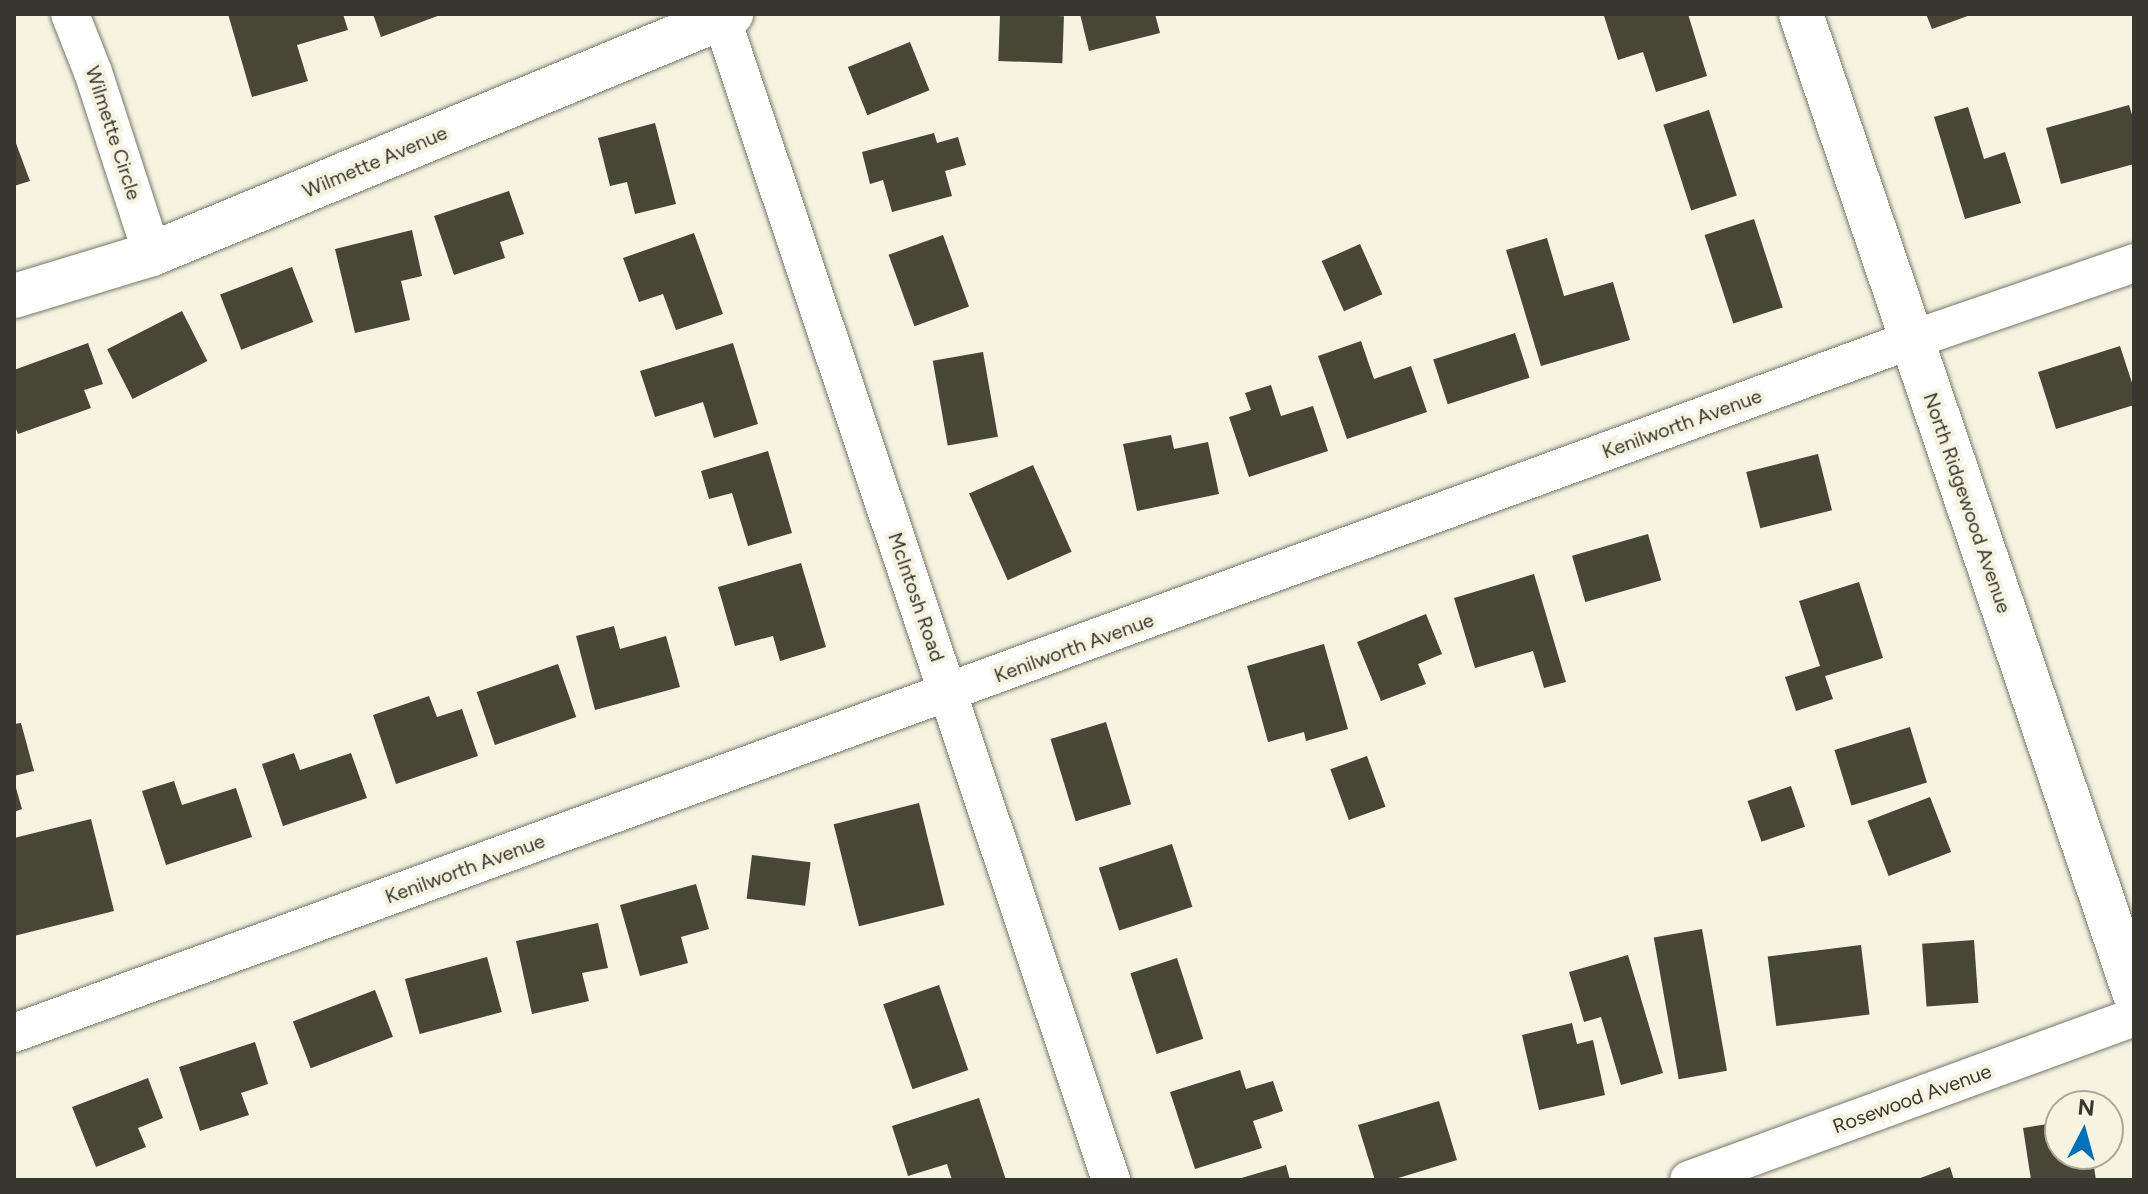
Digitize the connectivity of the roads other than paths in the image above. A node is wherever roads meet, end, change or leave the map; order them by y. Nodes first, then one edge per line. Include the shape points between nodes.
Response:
1 (70, 14) edge
2 (1801, 14) edge
3 (724, 15) edge
4 (152, 254) junction
5 (2134, 263) edge
6 (14, 296) edge
7 (1911, 340) junction
8 (948, 694) junction
9 (2134, 992) edge
10 (2134, 1017) edge
11 (14, 1033) edge
12 (1111, 1180) edge
13 (1689, 1180) edge

1 - 4 street, Wilmette Circle
2 - 7 street, North Ridgewood Avenue
3 - 4 street, Wilmette Avenue
3 - 8 street, McIntosh Road
4 - 6 street, Wilmette Avenue
5 - 7 street, Kenilworth Avenue
7 - 8 street, Kenilworth Avenue
7 - 9 street, North Ridgewood Avenue
8 - 11 street, Kenilworth Avenue
8 - 12 street, McIntosh Road
10 - 13 street, Rosewood Avenue

